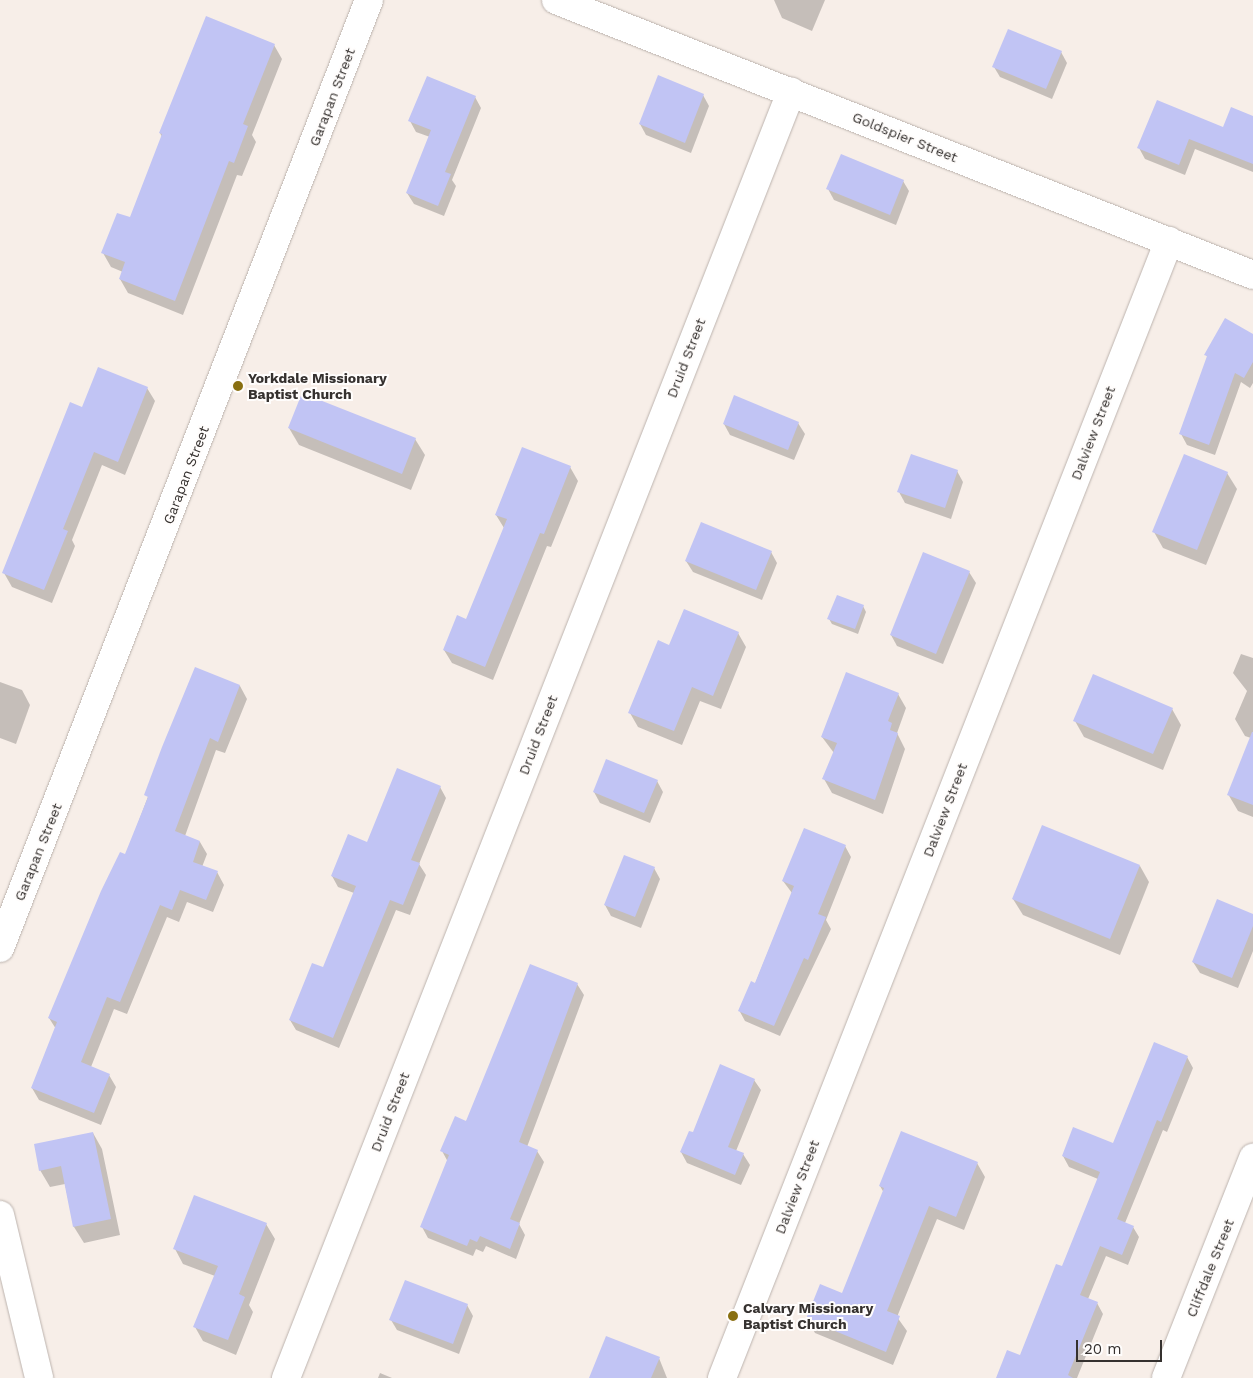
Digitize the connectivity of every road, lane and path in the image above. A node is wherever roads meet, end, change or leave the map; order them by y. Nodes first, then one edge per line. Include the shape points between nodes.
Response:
1 (369, 0) edge
2 (556, 0) edge
3 (790, 92) junction
4 (1169, 241) junction
5 (1253, 274) edge
6 (0, 948) edge
7 (1253, 1158) edge
8 (0, 1215) edge
9 (39, 1378) edge
10 (286, 1378) edge
11 (722, 1378) edge
12 (1166, 1378) edge

1 - 6 street, Garapan Street
2 - 3 street, Goldspier Street
3 - 4 street, Goldspier Street
3 - 10 street, Druid Street
4 - 5 street, Goldspier Street
4 - 11 street, Dalview Street
7 - 12 street, Cliffdale Street
8 - 9 street

